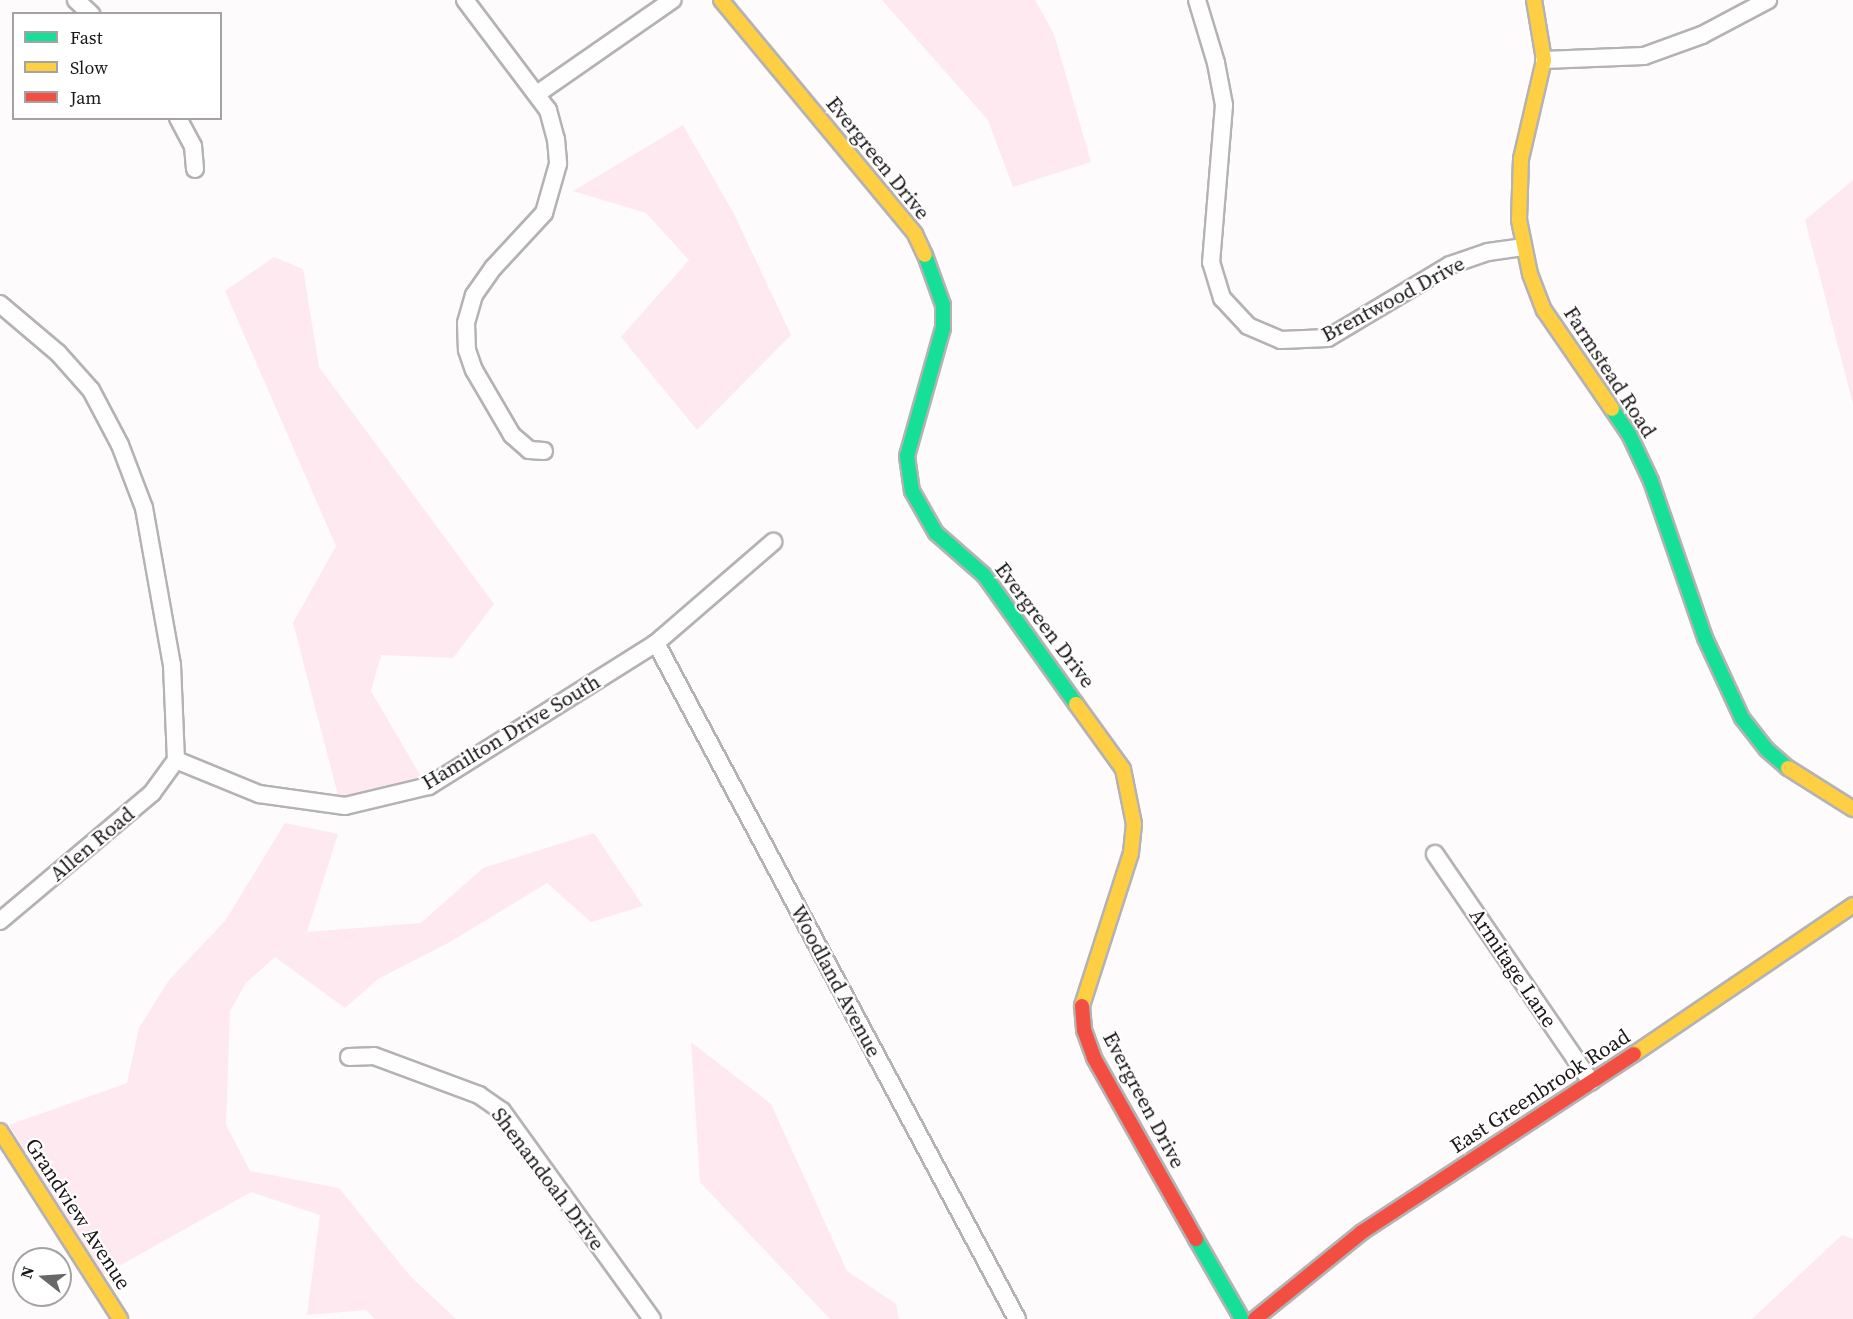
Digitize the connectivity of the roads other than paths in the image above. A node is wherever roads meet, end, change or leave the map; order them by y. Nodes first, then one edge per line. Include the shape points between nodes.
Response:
1 (76, 0) edge
2 (465, 0) edge
3 (672, 0) edge
4 (722, 0) edge
5 (1197, 0) edge
6 (1534, 0) edge
7 (1768, 0) edge
8 (89, 12) edge
9 (1544, 60) junction
10 (537, 94) junction
11 (179, 120) edge
12 (195, 170) dead end
13 (1523, 247) junction
14 (0, 304) edge
15 (543, 451) dead end
16 (773, 542) dead end
17 (656, 643) junction
18 (176, 760) junction
19 (1853, 809) edge
20 (1435, 854) dead end
21 (1853, 904) edge
22 (0, 921) edge
23 (349, 1057) dead end
24 (1591, 1082) junction
25 (0, 1131) edge
26 (120, 1319) edge
27 (652, 1319) edge
28 (1017, 1319) edge
29 (1242, 1319) edge
30 (1255, 1319) edge

1 - 8 street
2 - 10 street
3 - 10 street
4 - 29 street, Evergreen Drive via 915,234 933,272 943,305 943,328 907,456 912,491 936,533 984,575 1123,769 1134,824 1131,853 1088,980 1082,1003 1084,1030 1094,1058
5 - 13 street, Brentwood Drive via 1224,105 1211,262 1222,298 1248,326 1281,340 1328,338 1450,265 1488,252
6 - 9 street, Farmstead Road
7 - 9 street via 1692,39 1644,56
9 - 13 street, Farmstead Road via 1521,159 1519,220
10 - 15 street via 548,110 556,139 553,188 544,213 474,296 466,323 467,350 474,370 512,435 529,450
11 - 12 street via 193,146
13 - 19 street, Farmstead Road via 1544,310 1629,434 1651,481 1705,638 1743,718 1766,749 1799,778
14 - 18 street via 58,353 91,390 120,445 144,508 172,665
16 - 17 street, Hamilton Drive South
17 - 18 street, Hamilton Drive South via 429,786 345,806 259,794
17 - 28 street, Woodland Avenue
18 - 22 street, Allen Road via 152,794
20 - 24 street, Armitage Lane
21 - 24 street, East Greenbrook Road
23 - 27 street, Shenandoah Drive via 374,1056 479,1095 502,1112
24 - 30 street, East Greenbrook Road via 1362,1233
25 - 26 street, Grandview Avenue

